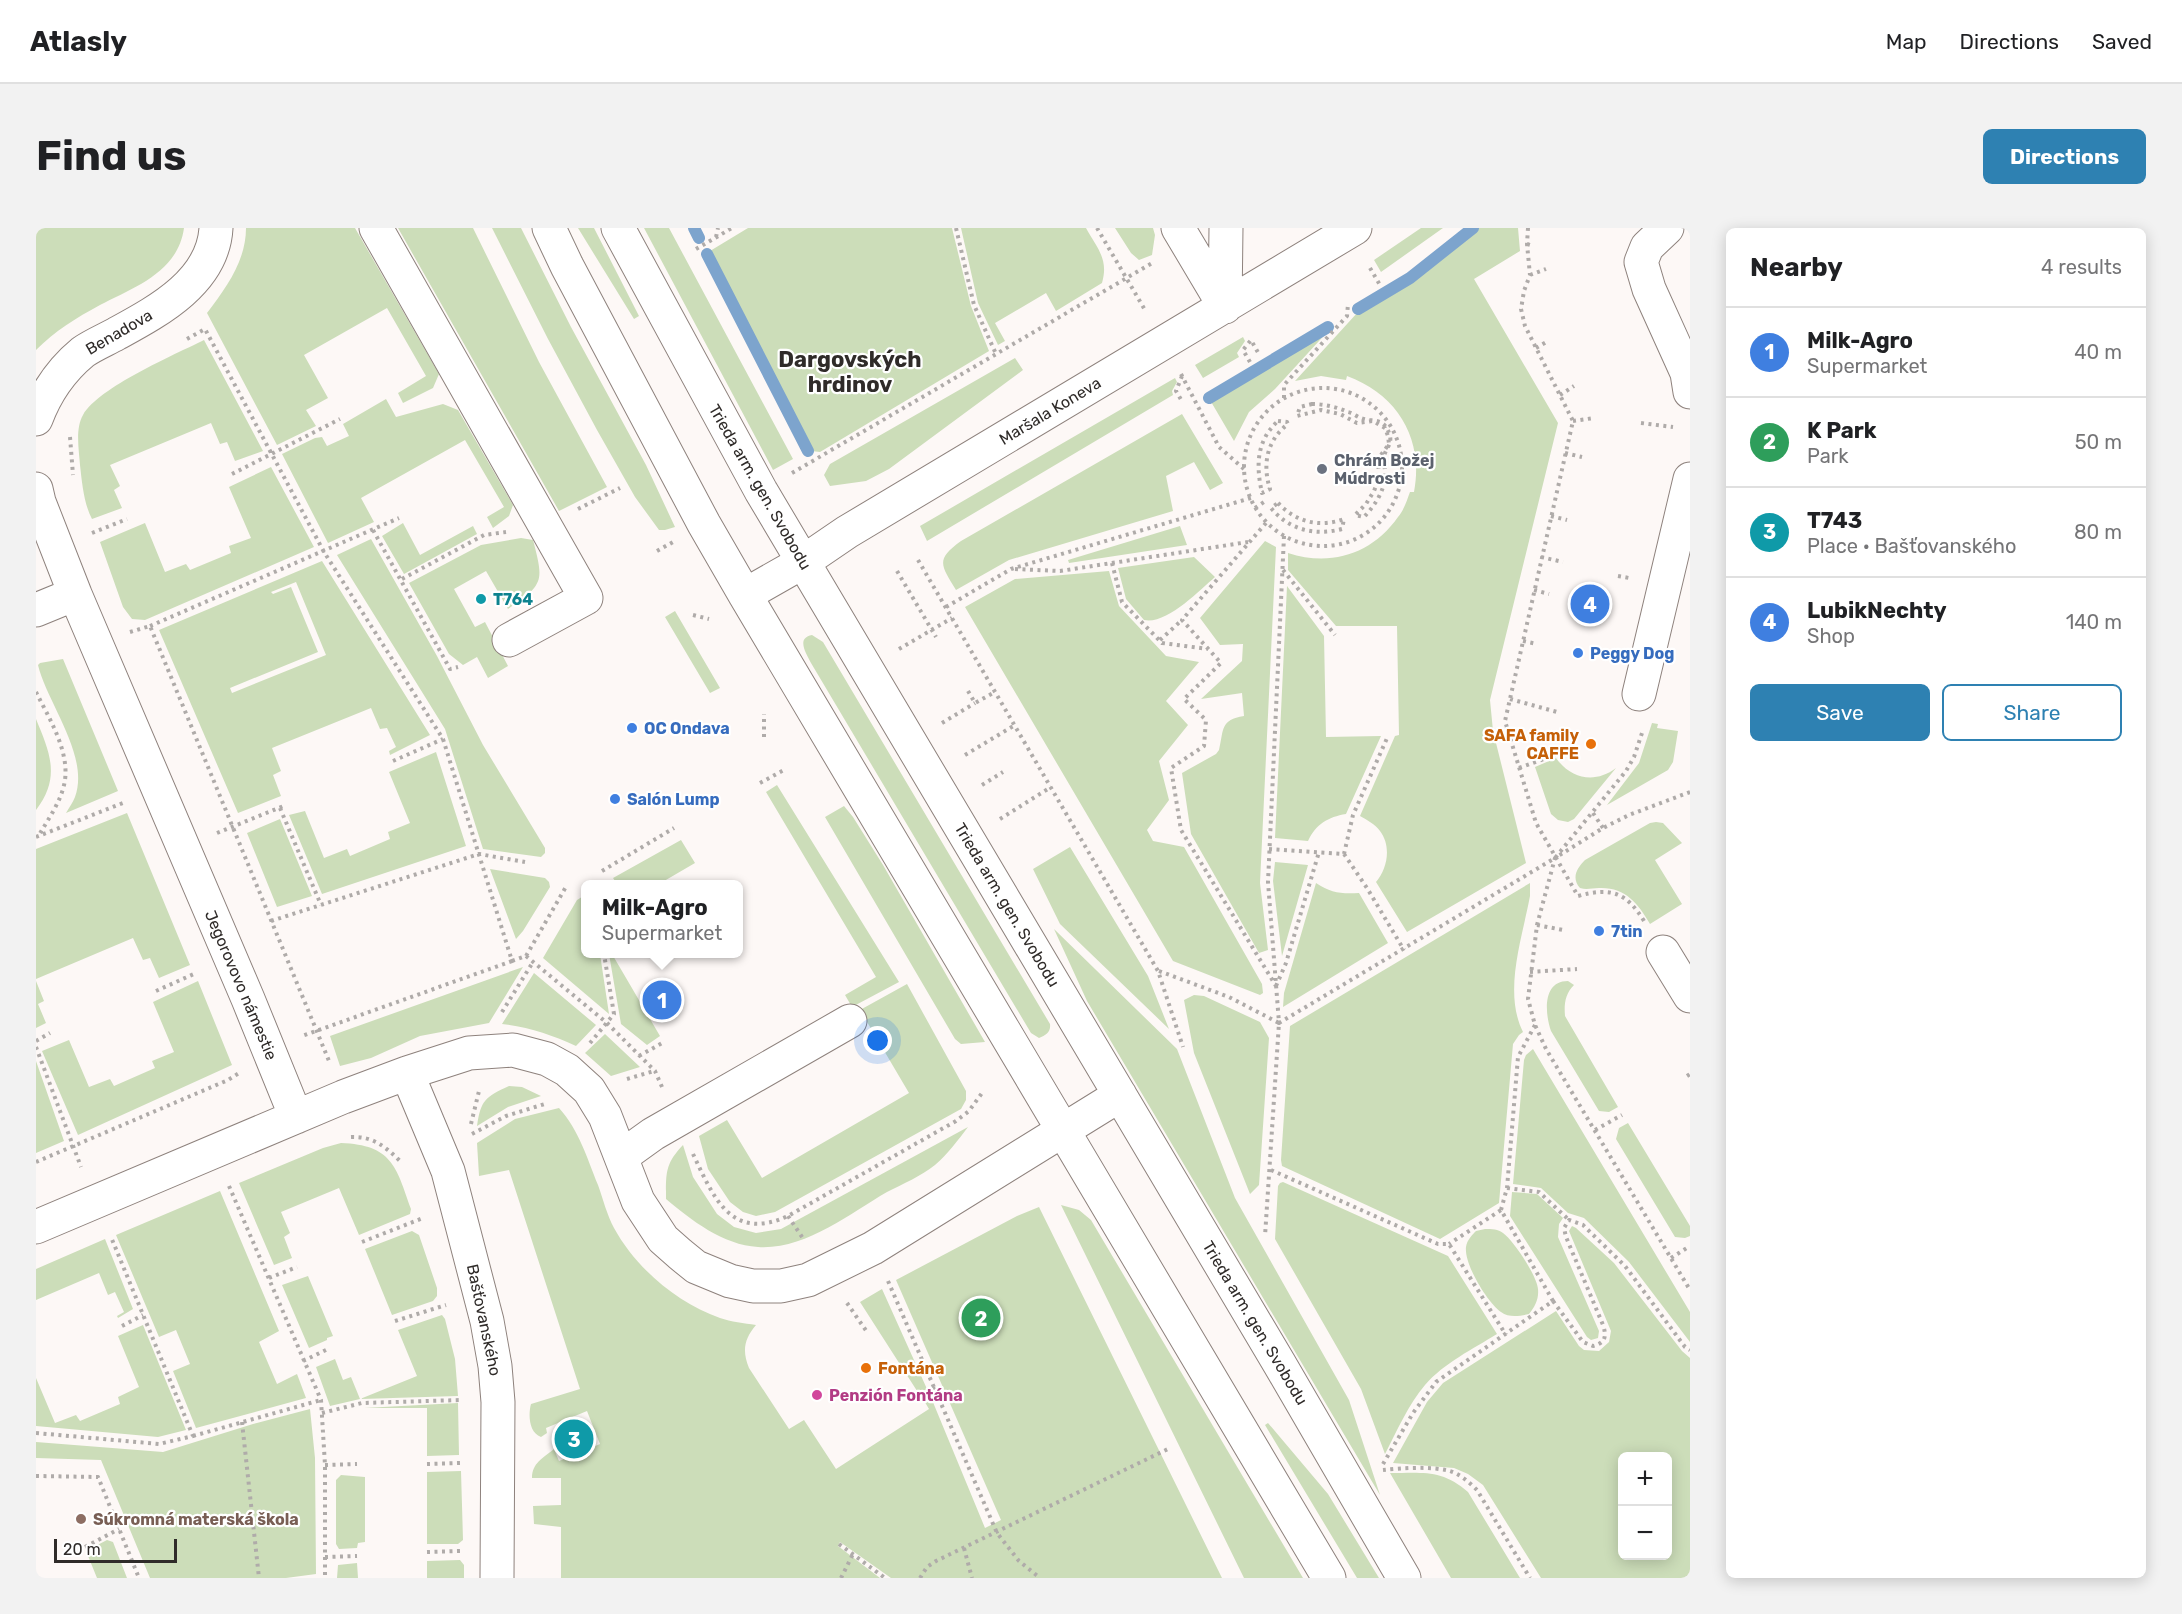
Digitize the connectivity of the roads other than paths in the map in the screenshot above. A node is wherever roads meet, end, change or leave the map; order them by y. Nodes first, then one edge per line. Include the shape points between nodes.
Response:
1 (376, 228) edge
2 (549, 228) edge
3 (618, 228) edge
4 (1226, 228) edge
5 (1355, 228) edge
6 (1667, 228) edge
7 (1183, 235) edge
8 (214, 240) edge
9 (1225, 307) junction
10 (1690, 393) edge
11 (36, 419) edge
12 (1690, 479) edge
13 (36, 489) edge
14 (802, 562) junction
15 (75, 594) junction
16 (745, 595) junction
17 (36, 610) edge
18 (508, 640) dead end
19 (1639, 694) road end
20 (1663, 952) road end
21 (1690, 996) edge
22 (850, 1021) dead end
23 (407, 1073) junction
24 (1120, 1095) junction
25 (296, 1117) junction
26 (1062, 1130) junction
27 (621, 1157) junction
28 (36, 1227) edge
29 (497, 1578) edge
30 (1329, 1578) edge
31 (1404, 1578) edge

1 - 18 street via 586,598
2 - 16 street via 698,514
3 - 14 street, Trieda arm. gen. Svobodu
4 - 9 street
5 - 9 street, Maršala Koneva
6 - 10 street via 1647,247 1641,262 1687,374
7 - 9 street
8 - 11 street, Benadova via 202,270 184,290 146,318 85,351 60,374 44,397
9 - 14 street, Maršala Koneva
12 - 19 street
13 - 15 street
14 - 16 street, Maršala Koneva
14 - 24 street, Trieda arm. gen. Svobodu
15 - 17 street
15 - 25 street, Jegorovovo námestie
16 - 26 street
20 - 21 street
22 - 27 street via 653,1134
23 - 25 street
23 - 27 street via 469,1053 513,1050 547,1059 567,1070 589,1090 605,1116
23 - 29 street, Bašťovanského via 448,1171 487,1321 498,1402
24 - 26 street
24 - 31 street, Trieda arm. gen. Svobodu
25 - 28 street
26 - 27 street via 873,1248 808,1280 781,1286 753,1286 696,1267 663,1239 638,1201
26 - 30 street

